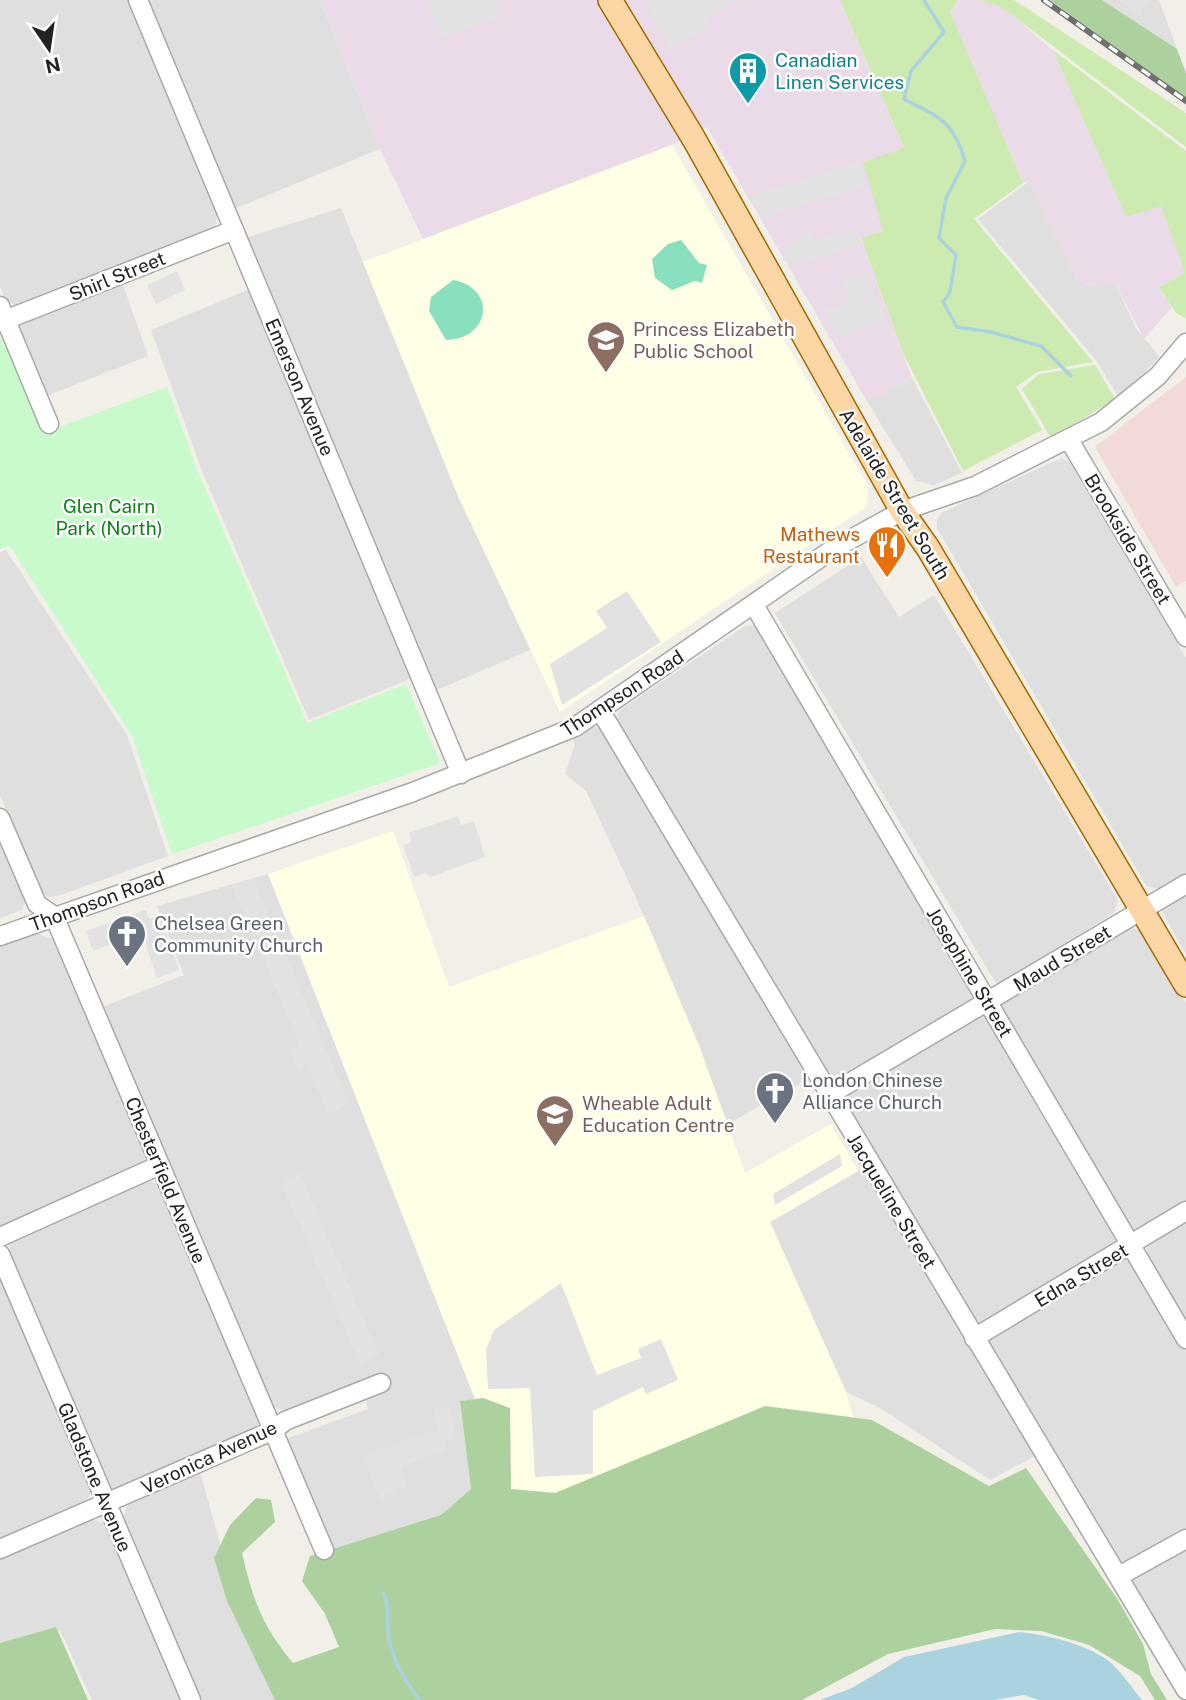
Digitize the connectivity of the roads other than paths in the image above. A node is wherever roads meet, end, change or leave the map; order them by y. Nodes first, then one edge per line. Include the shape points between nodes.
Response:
1 (138, 0) edge
2 (610, 0) edge
3 (234, 230) junction
4 (2, 316) edge
5 (1186, 343) edge
6 (49, 424) dead end
7 (1069, 440) junction
8 (902, 511) junction
9 (754, 605) junction
10 (1186, 637) edge
11 (600, 710) junction
12 (461, 774) junction
13 (0, 818) edge
14 (1186, 884) edge
15 (1142, 909) junction
16 (54, 916) junction
17 (0, 936) edge
18 (1186, 985) edge
19 (989, 1003) junction
20 (828, 1095) junction
21 (160, 1165) junction
22 (1186, 1211) edge
23 (0, 1237) edge
24 (1131, 1245) junction
25 (0, 1254) edge
26 (974, 1338) junction
27 (1186, 1339) edge
28 (381, 1383) dead end
29 (274, 1430) junction
30 (107, 1504) junction
31 (1186, 1539) edge
32 (0, 1549) edge
33 (324, 1550) dead end
34 (1119, 1576) junction
35 (1186, 1690) edge
36 (191, 1700) edge

1 - 3 street, Emerson Avenue
2 - 8 main road, Adelaide Street South via 694,139
3 - 4 street, Shirl Street
3 - 12 street, Emerson Avenue
4 - 6 street
5 - 7 street, Thompson Road via 1128,402
7 - 8 street, Thompson Road via 975,486
7 - 10 street, Brookside Street
8 - 9 street, Thompson Road via 833,549
8 - 15 main road, Adelaide Street South
9 - 11 street, Thompson Road
9 - 19 street, Josephine Street
11 - 12 street, Thompson Road via 575,727
11 - 20 street, Jacqueline Street
12 - 16 street, Thompson Road
13 - 16 street, Chesterfield Avenue via 37,904
14 - 15 street, Maud Street
15 - 18 main road, Adelaide Street South
15 - 19 street, Maud Street
16 - 17 street, Thompson Road
16 - 21 street, Chesterfield Avenue
19 - 20 street, Maud Street
19 - 24 street, Josephine Street
20 - 26 street, Jacqueline Street
21 - 23 street
21 - 29 street, Chesterfield Avenue
22 - 24 street, Edna Street
24 - 26 street, Edna Street
24 - 27 street, Josephine Street
25 - 30 street, Gladstone Avenue
26 - 34 street, Jacqueline Street
28 - 29 street, Veronica Avenue via 285,1421
29 - 30 street, Veronica Avenue
29 - 33 street, Chesterfield Avenue
30 - 32 street, Veronica Avenue
30 - 36 street, Gladstone Avenue
31 - 34 street
34 - 35 street, Jacqueline Street

